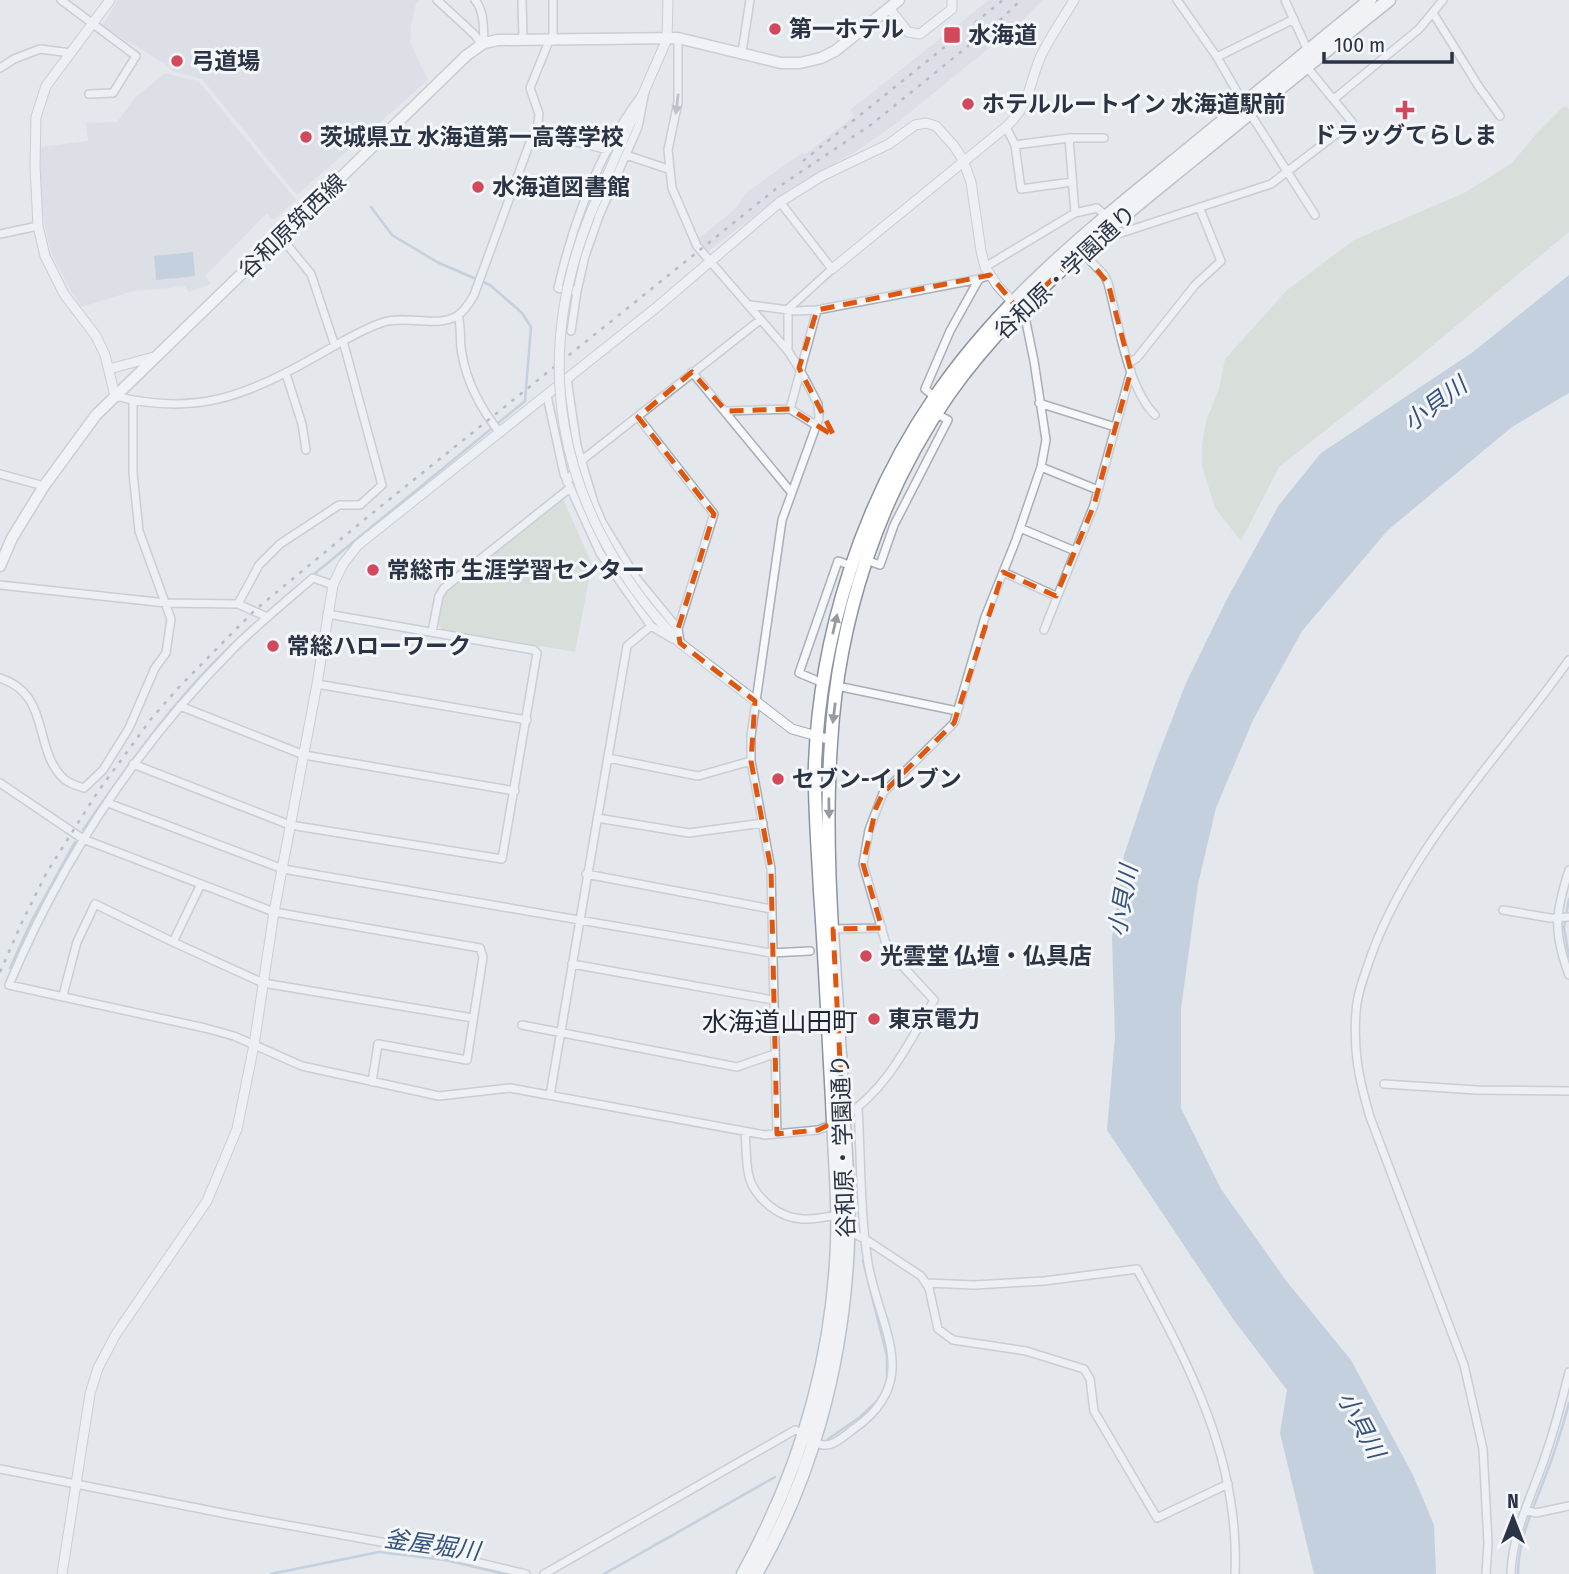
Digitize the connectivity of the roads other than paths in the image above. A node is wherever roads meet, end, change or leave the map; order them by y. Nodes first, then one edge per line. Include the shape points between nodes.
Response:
1 (62, 0) edge
2 (110, 0) edge
3 (437, 0) edge
4 (475, 0) edge
5 (522, 0) edge
6 (553, 0) edge
7 (668, 0) edge
8 (750, 0) edge
9 (899, 0) edge
10 (952, 0) edge
11 (1074, 0) edge
12 (1177, 0) edge
13 (1285, 0) edge
14 (1370, 0) edge
15 (1389, 0) edge
16 (1443, 0) edge
17 (889, 8) junction
18 (1433, 13) junction
19 (1294, 19) junction
20 (93, 26) junction
21 (673, 38) junction
22 (523, 39) junction
23 (551, 41) junction
24 (482, 44) junction
25 (1308, 51) junction
26 (742, 52) junction
27 (71, 53) junction
28 (1217, 57) junction
29 (1306, 66) junction
30 (0, 68) edge
31 (645, 91) junction
32 (89, 94) dead end
33 (1334, 99) junction
34 (1247, 109) junction
35 (1500, 116) dead end
36 (1006, 127) junction
37 (537, 132) junction
38 (1069, 138) junction
39 (1104, 138) dead end
40 (1015, 145) junction
41 (608, 150) junction
42 (626, 155) junction
43 (963, 160) junction
44 (668, 169) junction
45 (1288, 172) junction
46 (1072, 181) junction
47 (780, 202) junction
48 (1200, 209) junction
49 (1075, 213) junction
50 (1315, 215) dead end
51 (1107, 223) junction
52 (37, 226) junction
53 (0, 234) edge
54 (279, 236) junction
55 (1082, 252) junction
56 (710, 263) junction
57 (832, 269) junction
58 (988, 271) junction
59 (979, 279) junction
60 (577, 292) junction
61 (750, 305) junction
62 (1015, 305) junction
63 (788, 309) junction
64 (817, 310) junction
65 (458, 316) junction
66 (760, 320) junction
67 (571, 331) dead end
68 (344, 341) junction
69 (335, 346) junction
70 (788, 351) junction
71 (158, 356) junction
72 (1130, 367) junction
73 (799, 368) junction
74 (109, 369) junction
75 (692, 372) junction
76 (286, 374) junction
77 (567, 379) junction
78 (115, 396) junction
79 (547, 396) junction
80 (935, 397) junction
81 (133, 400) junction
82 (1040, 403) junction
83 (790, 409) junction
84 (726, 411) junction
85 (937, 414) junction
86 (1156, 415) dead end
87 (638, 416) junction
88 (817, 426) junction
89 (1115, 427) junction
90 (500, 433) junction
91 (306, 450) dead end
92 (580, 461) junction
93 (1041, 467) junction
94 (0, 474) edge
95 (895, 477) junction
96 (569, 485) junction
97 (44, 486) junction
98 (914, 486) junction
99 (1098, 490) junction
100 (791, 492) junction
101 (1020, 528) junction
102 (1075, 551) junction
103 (866, 560) junction
104 (0, 566) edge
105 (852, 566) junction
106 (1003, 572) junction
107 (0, 584) edge
108 (333, 585) junction
109 (1056, 596) junction
110 (166, 603) junction
111 (238, 604) junction
112 (327, 614) junction
113 (268, 617) junction
114 (654, 622) junction
115 (678, 629) junction
116 (1044, 630) dead end
117 (432, 632) junction
118 (680, 643) junction
119 (1569, 660) edge
120 (0, 678) edge
121 (823, 683) junction
122 (317, 684) junction
123 (837, 686) junction
124 (755, 701) junction
125 (180, 706) junction
126 (957, 711) junction
127 (527, 720) junction
128 (817, 738) junction
129 (831, 740) junction
130 (304, 755) junction
131 (608, 758) junction
132 (751, 761) junction
133 (133, 764) junction
134 (0, 783) edge
135 (514, 791) junction
136 (108, 803) junction
137 (597, 818) junction
138 (763, 823) junction
139 (290, 825) junction
140 (83, 839) junction
141 (283, 869) junction
142 (1569, 870) edge
143 (586, 874) junction
144 (201, 884) junction
145 (771, 909) junction
146 (1503, 910) dead end
147 (274, 912) junction
148 (1564, 917) edge
149 (579, 920) junction
150 (881, 928) junction
151 (833, 929) junction
152 (173, 942) junction
153 (810, 951) dead end
154 (771, 953) junction
155 (572, 964) junction
156 (1569, 975) edge
157 (263, 983) junction
158 (63, 995) junction
159 (773, 1000) junction
160 (473, 1018) junction
161 (522, 1026) dead end
162 (560, 1033) junction
163 (254, 1045) junction
164 (774, 1054) junction
165 (372, 1082) junction
166 (1384, 1084) dead end
167 (1569, 1091) edge
168 (550, 1095) junction
169 (858, 1107) junction
170 (838, 1121) junction
171 (745, 1132) junction
172 (777, 1134) junction
173 (842, 1215) junction
174 (842, 1230) junction
175 (866, 1240) junction
176 (927, 1283) junction
177 (1569, 1371) edge
178 (810, 1438) junction
179 (0, 1469) edge
180 (76, 1484) junction
181 (1228, 1485) junction
182 (1569, 1506) edge
183 (1525, 1510) junction
184 (62, 1574) edge
185 (526, 1574) edge
186 (544, 1574) edge
187 (743, 1574) edge
188 (756, 1574) edge
189 (1235, 1574) edge
190 (1486, 1574) edge
191 (1511, 1574) edge

1 - 20 street
2 - 20 street
3 - 24 street
4 - 24 street via 483,21
5 - 22 street
6 - 23 street
7 - 21 street
8 - 26 street
9 - 17 main road
10 - 17 street via 952,9 920,34 908,32
11 - 36 street via 1040,58 1021,113
12 - 28 street
13 - 19 street
14 - 25 highway, 谷和原・学園通り
15 - 29 highway, 谷和原・学園通り
16 - 18 street
17 - 26 main road via 835,51 810,61 781,63
18 - 33 street via 1419,30
18 - 35 street
19 - 25 street
19 - 28 street
20 - 27 street
20 - 32 street via 136,56 113,93
21 - 23 main road
21 - 26 main road
21 - 31 street
21 -> 44 street via 678,103
22 - 23 main road
22 - 24 main road
23 - 37 street via 530,88 539,114
24 - 54 main road, 谷和原筑西線
25 - 34 highway, 谷和原・学園通り
27 - 30 street via 40,49
27 - 52 street via 46,86 36,117
28 - 34 street
29 - 33 street
29 - 34 highway, 谷和原・学園通り
31 - 41 street
31 - 42 street via 638,127
31 - 114 street, bridge via 571,270 561,325 560,379 565,432 594,524
33 - 45 street via 1352,122
34 - 45 street
34 - 51 highway, 谷和原・学園通り
36 - 40 street
36 - 43 street
37 - 41 street
37 - 65 street via 474,295
38 - 39 street
38 - 40 street
38 - 46 street
40 - 46 street via 1021,189
41 - 60 street via 577,221 558,288
42 - 44 street
42 - 60 street via 592,236
43 - 47 street via 941,131 931,123 920,123
43 - 57 street
43 - 58 street
44 - 56 street via 694,242
45 - 48 street via 1271,184
45 - 50 street
46 - 49 street
47 - 56 street
47 - 57 street
48 - 51 street via 1118,234
48 - 72 street via 1221,261 1195,285
49 - 51 street via 1097,208
49 - 58 street
51 - 55 highway, 谷和原・学園通り
51 - 62 highway, 谷和原・学園通り via 1071,246
52 - 53 street
52 - 74 street via 51,270 96,336
54 - 69 street via 311,274
54 - 71 main road, 谷和原筑西線
55 - 62 highway, 谷和原・学園通り
55 - 72 street via 1108,283
56 - 61 street
56 - 77 street
57 - 63 street
58 - 59 street
58 - 62 street
59 - 64 street
59 - 80 street via 925,389
60 - 67 street
61 - 63 street
61 - 66 street
62 - 80 highway, 谷和原・学園通り via 979,337
62 - 82 street via 1024,316
62 - 85 highway, 谷和原・学園通り
63 - 64 street
63 - 70 street
64 - 73 street
65 - 68 street via 392,320
65 - 90 street via 468,376 482,412
66 - 70 street
66 - 75 street
68 - 69 street
68 - 111 street via 382,481 380,488 360,505 339,505 280,544 259,565
69 - 76 street
70 - 73 street
71 - 74 street
71 - 78 main road, 谷和原筑西線
72 - 86 street
72 - 89 street
73 - 83 street
73 - 88 street via 818,404
74 - 78 street
75 - 84 street
75 - 87 street
76 - 81 street via 200,404
76 - 91 street
77 - 79 street
77 - 92 street
78 - 81 street
78 - 97 main road, 谷和原筑西線 via 82,432
79 - 90 street
79 - 96 street
80 - 95 highway, 谷和原・学園通り via 909,438
81 - 110 street via 137,518
82 - 89 street
82 - 93 street via 1045,440
83 - 84 street
83 - 88 street
84 - 100 street
85 - 95 highway, 谷和原・学園通り
85 - 98 street via 948,421
87 - 92 street
87 - 115 street via 714,514
88 - 100 street
89 - 99 street
90 - 108 street via 358,545
92 - 96 street
92 - 115 street via 594,503 620,552
93 - 99 street
93 - 101 street
94 - 97 street
95 - 98 street
95 - 103 highway, 谷和原・学園通り
95 - 105 highway, 谷和原・学園通り
96 - 114 street via 605,563
96 - 117 street via 444,588
97 - 104 main road, 谷和原筑西線
98 - 103 street via 880,565
99 - 102 street
100 - 124 street via 782,520
101 - 102 street
101 - 106 street
102 - 109 street
103 - 123 highway, 谷和原・学園通り
121 -> 105 highway, 谷和原・学園通り
105 - 121 street via 838,561 799,673
106 - 109 street
106 - 126 street
107 - 110 street
108 - 112 street
108 - 113 street via 313,578
109 - 116 street
110 - 111 street
110 - 120 street via 171,619 166,653 129,728 103,770 84,788 57,771 26,694
111 - 113 street
112 - 117 street
112 - 122 street
113 - 125 street
114 - 118 street
114 - 131 street via 627,646
115 - 118 street
117 - 127 street via 534,650
118 - 124 street
119 - 190 street via 1466,792 1403,886 1376,944 1356,1010 1358,1078 1464,1365 1483,1449
121 - 128 highway, 谷和原・学園通り
122 - 127 street
122 - 130 street
123 - 126 street
123 -> 129 highway, 谷和原・学園通り
124 - 128 street via 792,729
124 - 132 street
125 - 130 street
125 - 133 street
126 - 150 street via 954,723 883,793 876,808 863,864
127 - 135 street
128 - 129 street
128 - 170 highway, 谷和原・学園通り via 816,806
129 -> 151 highway, 谷和原・学園通り
130 - 135 street
130 - 139 street
131 - 132 street via 698,776
131 - 137 street
132 - 138 street
133 - 136 street
133 - 139 street
134 - 140 street
135 - 139 street via 502,859
136 - 140 street
136 - 141 street
137 - 138 street via 690,833
137 - 143 street
138 - 145 street via 771,869
139 - 141 street
140 - 144 street
140 - 158 street via 33,927 9,985
141 - 147 street
141 - 149 street
142 - 148 street
143 - 145 street
143 - 149 street
144 - 147 street
144 - 152 street
145 - 154 street
146 - 148 street
147 - 157 street
147 - 160 street via 480,948 483,957
148 - 156 street via 1557,936
149 - 154 street
149 - 155 street
150 - 151 street
150 - 169 street via 896,958 934,1000 888,1076
151 - 170 highway, 谷和原・学園通り
152 - 157 street
152 - 158 street via 95,904 77,942
153 - 154 street
154 - 159 street
155 - 159 street
155 - 162 street
157 - 160 street
157 - 163 street
158 - 163 street via 205,1028
159 - 164 street
160 - 165 street via 467,1060 378,1044
161 - 162 street
162 - 164 street via 737,1067
162 - 168 street
163 - 165 street via 302,1066
163 - 180 street via 237,1129 219,1177 195,1222 116,1334 98,1368
164 - 172 street
165 - 168 street via 439,1096 500,1088
166 - 167 street
168 - 171 street
169 - 170 street
169 - 175 street
170 - 172 street via 818,1130
170 - 173 highway, 谷和原・学園通り
171 - 172 street
171 - 173 street via 748,1175 759,1197 780,1214 800,1219
173 - 174 highway, 谷和原・学園通り
174 - 175 street
174 - 178 highway, 谷和原・学園通り via 847,1269 839,1337 828,1396
175 - 176 street via 914,1269
175 - 178 street via 894,1373 881,1405 867,1419 834,1443 826,1445
176 - 181 street via 1044,1281 1137,1269 1194,1380 1218,1441
176 - 181 street via 938,1329 953,1340 1026,1351 1084,1369 1090,1379 1094,1411 1157,1518
177 - 183 street
178 - 186 street via 795,1430
178 - 187 highway, 谷和原・学園通り
178 - 188 highway, 谷和原・学園通り via 786,1513
179 - 180 street
180 - 184 street
180 - 185 street via 425,1550
181 - 189 street
182 - 183 street via 1536,1513
183 - 191 street

